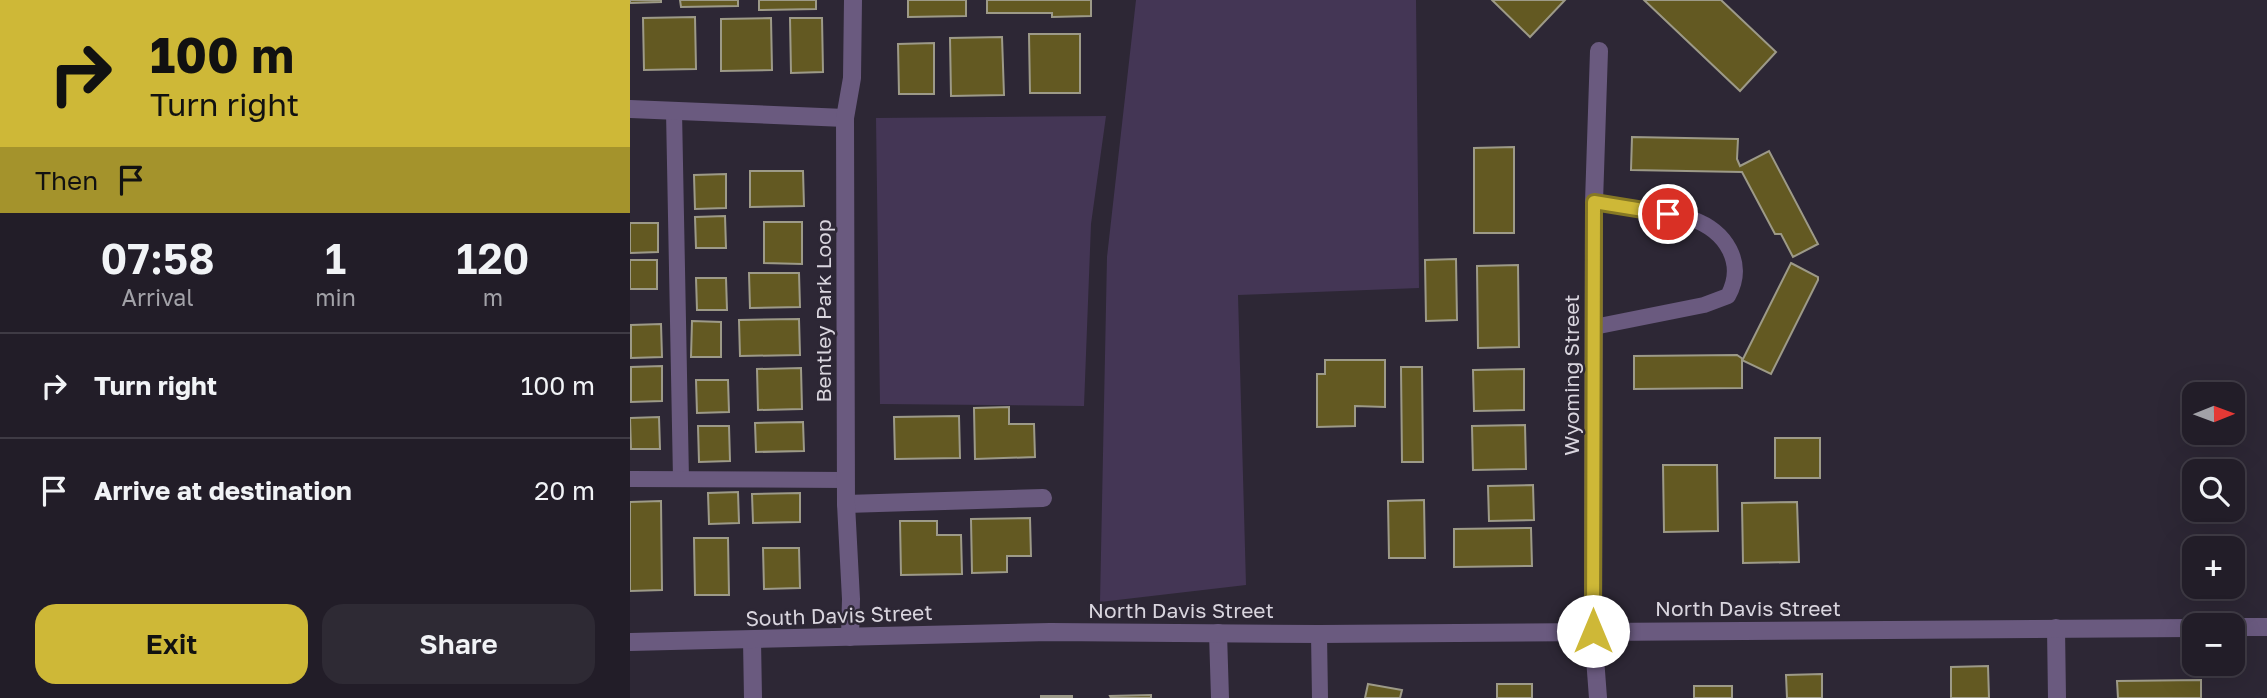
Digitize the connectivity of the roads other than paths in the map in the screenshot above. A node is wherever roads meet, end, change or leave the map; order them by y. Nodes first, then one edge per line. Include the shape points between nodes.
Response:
1 (853, 0) edge
2 (1599, 51) dead end
3 (630, 109) edge
4 (674, 111) junction
5 (845, 118) junction
6 (1594, 202) junction
7 (1594, 327) junction
8 (630, 479) edge
9 (681, 479) junction
10 (846, 480) junction
11 (1044, 498) dead end
12 (846, 504) junction
13 (2245, 627) edge
14 (2267, 627) edge
15 (2056, 628) junction
16 (2182, 628) edge
17 (1593, 631) junction
18 (1050, 632) joint
19 (1218, 633) junction
20 (1319, 634) junction
21 (850, 637) junction
22 (752, 640) junction
23 (630, 642) edge
24 (753, 698) edge
25 (1220, 698) edge
26 (1320, 698) edge
27 (1598, 698) edge
28 (2057, 698) edge

1 - 5 street, Bentley Park Loop via 852,78
2 - 6 street, Wyoming Street
3 - 4 street
4 - 5 street
4 - 9 lane
5 - 10 street, Bentley Park Loop
6 - 7 street, Wyoming Street
6 - 7 lane via 1692,219 1718,234 1733,253 1735,273 1728,296
7 - 17 street, Wyoming Street
8 - 9 lane
9 - 10 lane
10 - 12 street, Bentley Park Loop
11 - 12 street
12 - 21 street, Bentley Park Loop
13 - 14 street
15 - 16 street, North Davis Street
15 - 17 street, North Davis Street
15 - 28 street
17 - 20 street, North Davis Street
17 - 27 street, Wyoming Street
18 - 19 street, North Davis Street
18 - 21 street, South Davis Street
19 - 20 street, North Davis Street
19 - 25 street
20 - 26 lane
21 - 22 street, South Davis Street
22 - 23 street, South Davis Street
22 - 24 street

